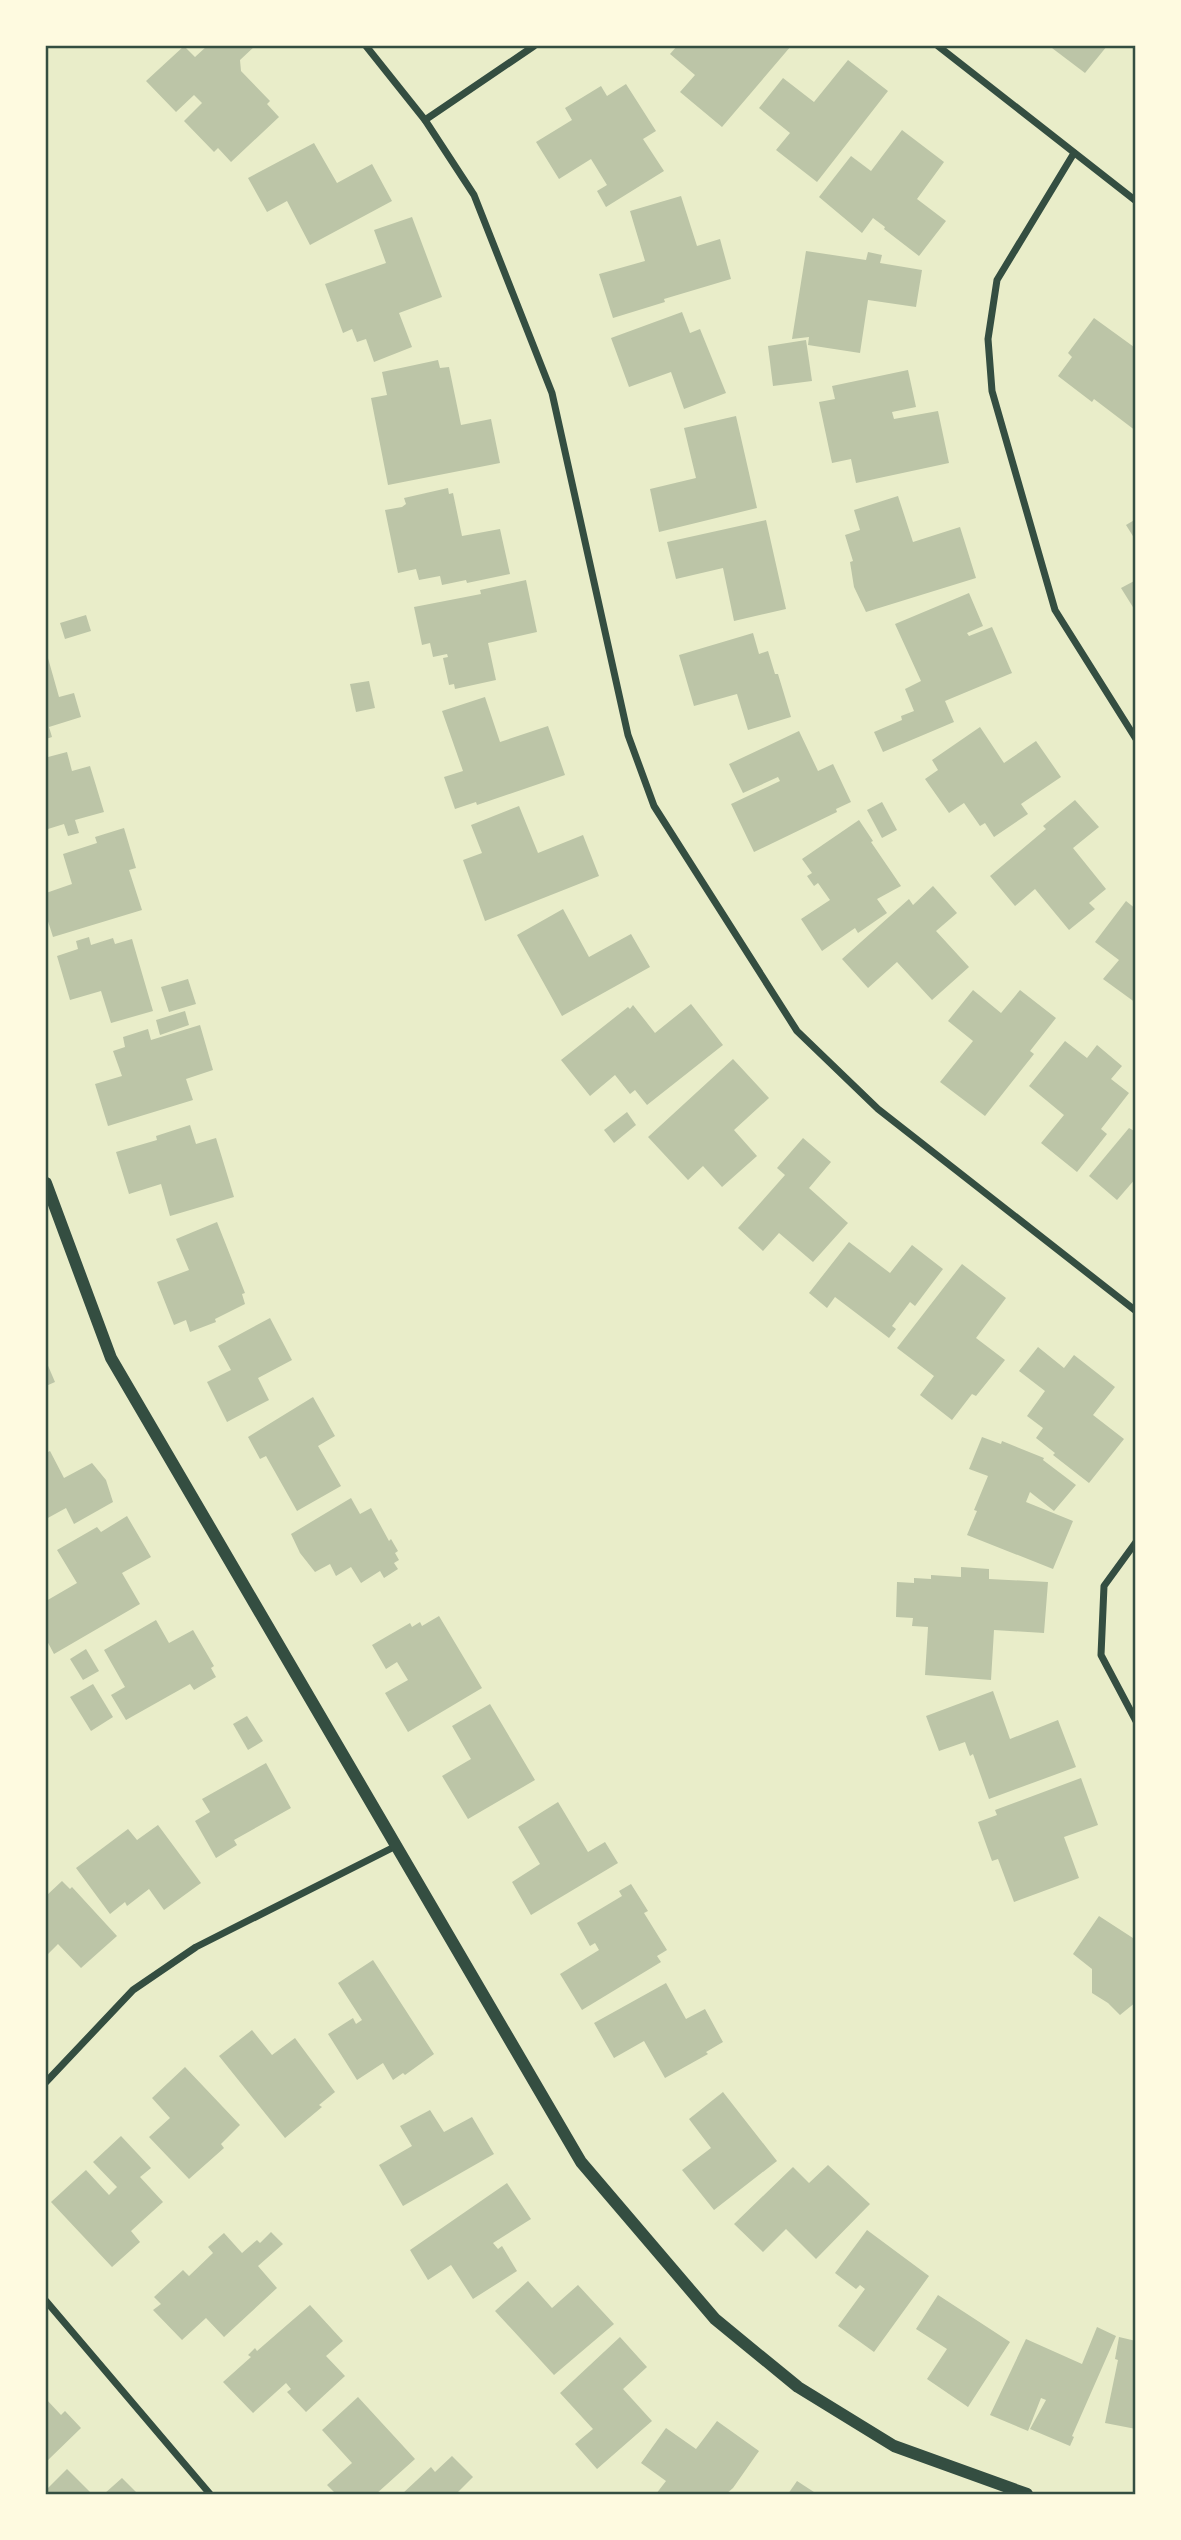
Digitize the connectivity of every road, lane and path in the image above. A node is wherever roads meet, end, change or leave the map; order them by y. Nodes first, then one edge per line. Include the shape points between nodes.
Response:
1 (366, 46) edge
2 (534, 46) edge
3 (938, 46) edge
4 (425, 120) junction
5 (1074, 153) junction
6 (1136, 201) edge
7 (1136, 739) edge
8 (46, 1182) edge
9 (1136, 1311) edge
10 (1136, 1542) edge
11 (1136, 1721) edge
12 (396, 1846) junction
13 (46, 2082) edge
14 (46, 2301) edge
15 (209, 2494) edge
16 (1027, 2494) edge

1 - 4 street
2 - 4 street
3 - 5 street
4 - 9 street via 474,195 552,393 628,735 654,806 797,1031 878,1109
5 - 6 street
5 - 7 street via 997,280 988,339 992,391 1055,610
8 - 12 street via 111,1358
10 - 11 street via 1104,1586 1101,1655
12 - 13 street via 196,1947 132,1990
12 - 16 street via 581,2162 715,2319 798,2387 894,2445
14 - 15 street

